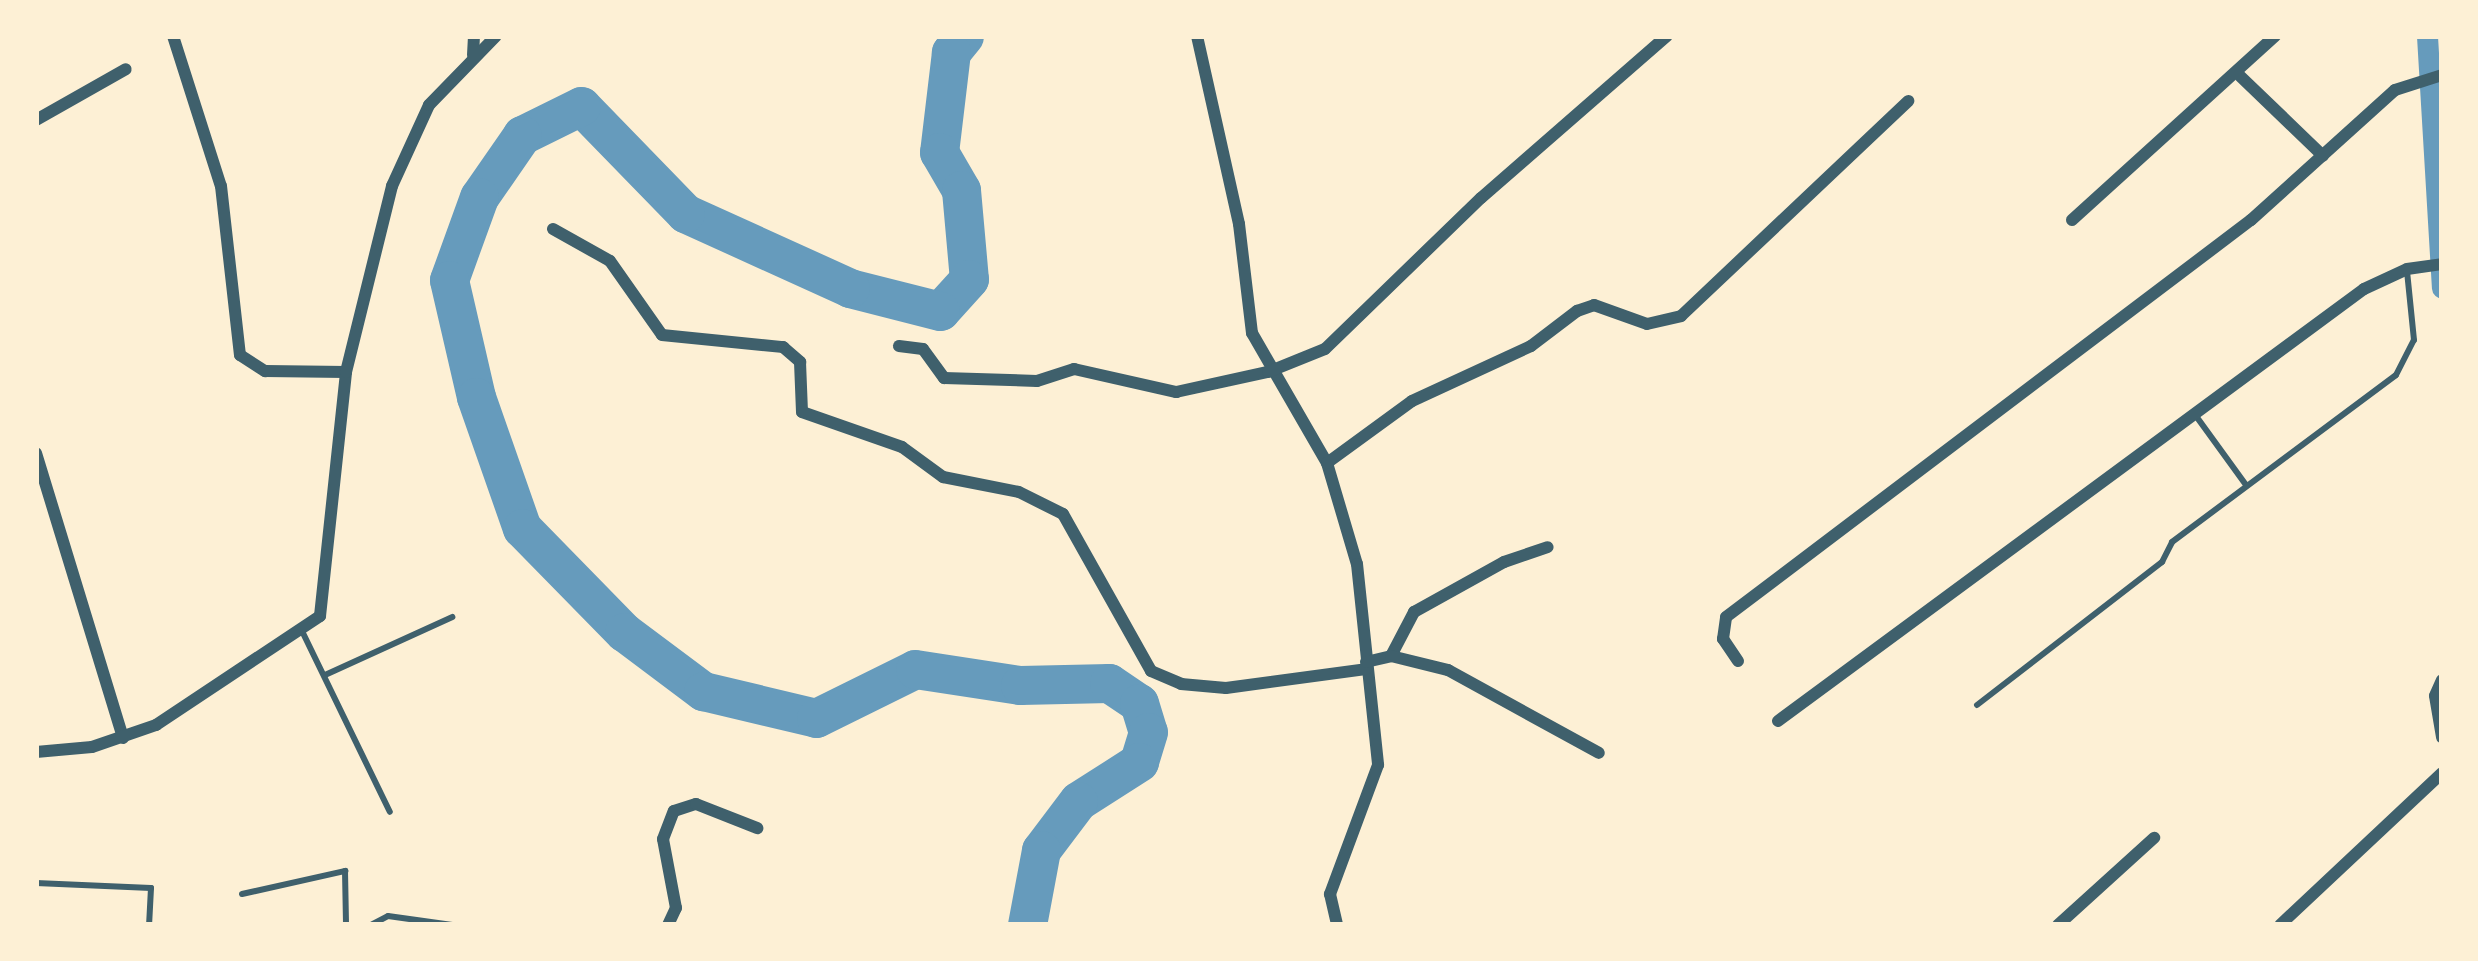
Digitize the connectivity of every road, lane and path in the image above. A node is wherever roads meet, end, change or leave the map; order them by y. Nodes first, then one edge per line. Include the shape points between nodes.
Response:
1 (173, 36) edge
2 (474, 36) edge
3 (496, 36) edge
4 (1197, 36) edge
5 (1667, 36) edge
6 (2275, 36) edge
7 (473, 55) junction
8 (125, 68) dead end
9 (2442, 75) edge
10 (2240, 76) junction
11 (1908, 100) dead end
12 (36, 120) edge
13 (2323, 156) junction
14 (2072, 220) dead end
15 (553, 229) dead end
16 (2442, 263) edge
17 (2412, 267) junction
18 (899, 346) dead end
19 (346, 372) junction
20 (1268, 372) junction
21 (2196, 416) junction
22 (36, 453) edge
23 (1328, 463) junction
24 (2246, 485) junction
25 (1548, 547) dead end
26 (452, 617) dead end
27 (302, 631) junction
28 (1391, 656) junction
29 (1738, 661) dead end
30 (1366, 665) junction
31 (325, 675) junction
32 (2442, 680) edge
33 (1977, 705) dead end
34 (1778, 722) dead end
35 (2442, 737) edge
36 (123, 738) junction
37 (36, 752) edge
38 (1599, 754) dead end
39 (2442, 773) edge
40 (390, 812) dead end
41 (758, 828) dead end
42 (2154, 838) dead end
43 (36, 883) edge
44 (242, 894) dead end
45 (149, 925) edge
46 (346, 925) edge
47 (371, 925) edge
48 (452, 925) edge
49 (668, 925) edge
50 (1337, 925) edge
51 (2058, 925) edge
52 (2280, 925) edge

1 - 19 street via 221,186 240,356 265,371
2 - 7 street
3 - 7 street
4 - 20 street via 1239,224 1252,333
5 - 20 street via 1481,198 1325,349
6 - 10 street
7 - 19 street via 429,105 408,145
8 - 12 street
9 - 13 street via 2407,81
10 - 13 street
10 - 14 street
11 - 23 street via 1681,316 1647,324 1594,305 1577,311 1531,346 1412,401
13 - 29 street via 2251,220 1726,617 1723,639
15 - 30 street via 610,260 662,335 783,347 800,362 802,412 902,447 943,478 1019,491 1063,514 1150,671 1226,688
16 - 17 street
17 - 21 street via 2364,289
17 - 24 lane via 2414,340 2396,375
18 - 20 street via 923,349 944,378 1036,381 1074,369 1176,392
19 - 27 street via 327,602
20 - 23 street
21 - 24 lane
21 - 34 street
22 - 36 street
23 - 30 street via 1357,564
24 - 33 lane via 2172,542 2162,562
25 - 28 street via 1414,612
26 - 31 lane
27 - 31 lane
27 - 36 street
28 - 30 street
28 - 38 street via 1448,670
30 - 50 street via 1378,765 1330,894
31 - 40 lane
32 - 35 street via 2435,696
36 - 37 street
39 - 52 street
41 - 49 street via 696,805 674,811 663,839 676,908
42 - 51 street
43 - 45 lane via 151,888
44 - 46 lane via 345,871
47 - 48 lane via 388,916

